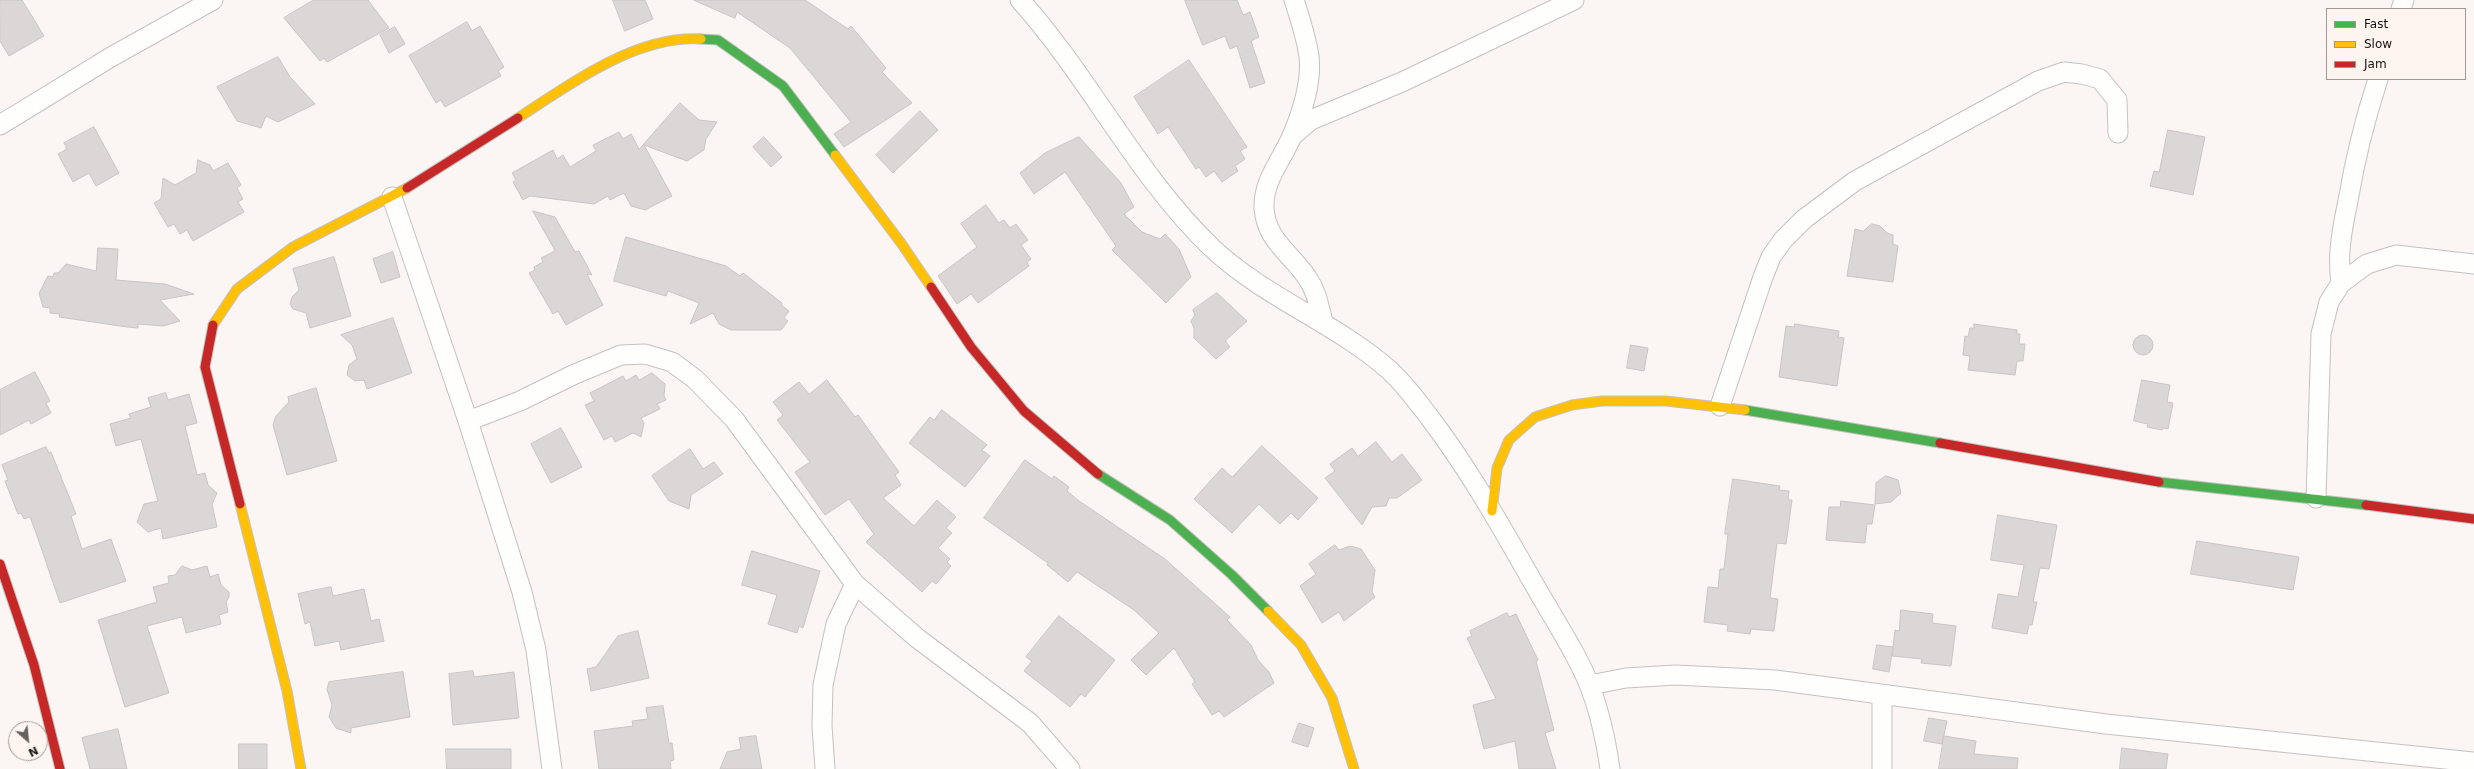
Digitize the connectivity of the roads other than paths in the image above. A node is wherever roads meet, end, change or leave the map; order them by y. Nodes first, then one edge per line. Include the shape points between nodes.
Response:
1 (213, 0) edge
2 (1020, 0) edge
3 (1294, 0) edge
4 (1574, 0) edge
5 (2378, 80) edge
6 (0, 125) edge
7 (2118, 133) dead end
8 (1292, 136) junction
9 (392, 197) junction
10 (2474, 264) edge
11 (2341, 283) junction
12 (1323, 322) junction
13 (1720, 406) junction
14 (468, 421) junction
15 (2316, 498) junction
16 (1492, 511) junction
17 (2474, 519) edge
18 (0, 564) edge
19 (855, 584) junction
20 (1590, 685) junction
21 (1882, 695) junction
22 (2474, 762) edge
23 (60, 769) edge
24 (301, 769) edge
25 (552, 769) edge
26 (826, 769) edge
27 (1070, 769) edge
28 (1354, 769) edge
29 (1610, 769) edge
30 (1882, 769) edge

1 - 6 street via 111,56
2 - 12 street via 1086,84 1135,156 1212,248 1243,274
3 - 8 street via 1309,58 1303,101
4 - 8 street via 1402,82 1311,120
5 - 11 street via 2364,124 2342,229 2338,265
7 - 13 street via 2117,100 2100,79 2064,72 2038,81 1855,181 1804,219 1783,240 1772,256 1756,296
8 - 12 street via 1266,188 1266,221 1272,236 1308,278 1317,296
9 - 14 street
9 - 24 street via 293,247 237,289 212,326 207,353 205,367 287,691
9 - 28 street via 588,73 653,44 684,38 718,40 783,86 897,236 971,347 1024,411 1089,468 1170,520 1232,575 1301,645 1332,698
10 - 11 street via 2396,255 2367,264
11 - 15 street via 2329,302 2321,334
12 - 16 street via 1375,358 1411,393 1441,433
13 - 15 street via 2143,480 2208,489
13 - 16 street via 1666,402 1602,402 1572,405 1535,417 1509,440 1497,468
14 - 19 street via 520,401 621,355 645,354 672,362 695,379 734,419
14 - 25 street via 522,592 534,643
15 - 17 street
16 - 20 street
18 - 23 street via 17,607 51,722
19 - 26 street via 836,624 823,685 822,726
19 - 27 street via 917,638 1030,723
20 - 21 street via 1626,678 1676,675 1775,680
20 - 29 street via 1606,741
21 - 22 street via 2106,724
21 - 30 street

